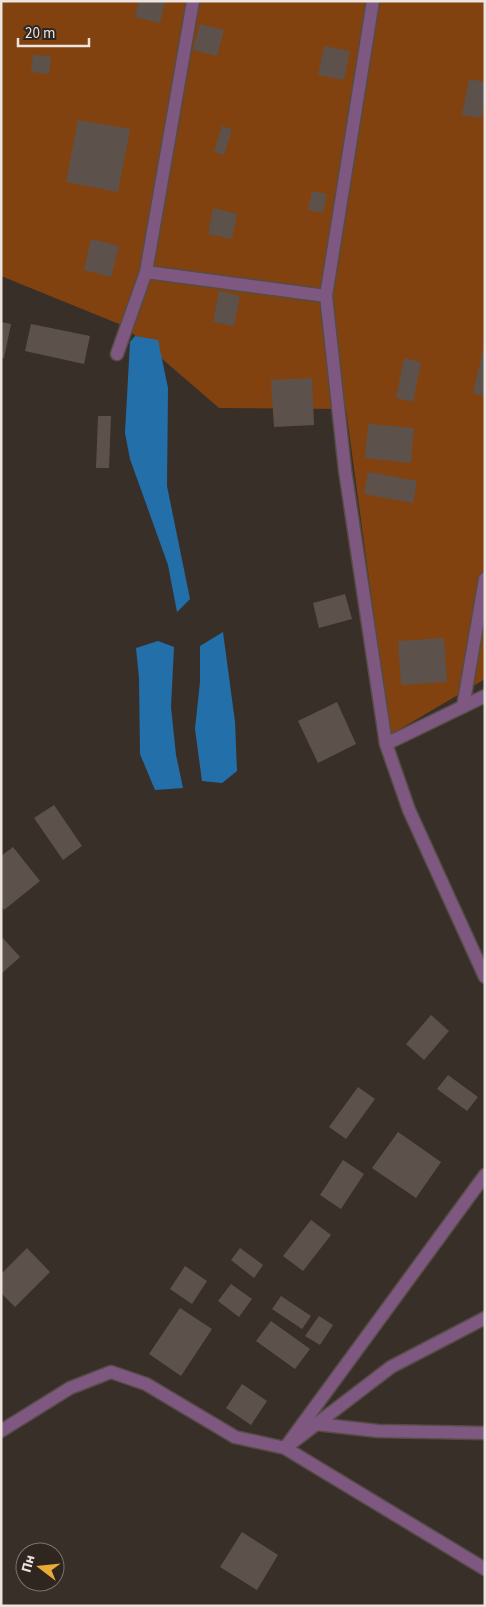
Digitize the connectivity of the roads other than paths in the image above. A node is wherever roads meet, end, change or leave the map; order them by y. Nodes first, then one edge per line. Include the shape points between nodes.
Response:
1 (193, 1) edge
2 (373, 1) edge
3 (146, 272) junction
4 (326, 296) junction
5 (117, 354) dead end
6 (485, 579) edge
7 (485, 696) edge
8 (463, 707) junction
9 (386, 744) junction
10 (485, 977) edge
11 (485, 1175) edge
12 (485, 1318) edge
13 (316, 1424) junction
14 (1, 1431) edge
15 (485, 1433) edge
16 (285, 1448) junction
17 (485, 1569) edge

1 - 3 street
2 - 4 street
3 - 4 street
3 - 5 street
4 - 9 street via 345,470
6 - 8 street
7 - 8 street
8 - 9 street
9 - 10 street via 409,810
11 - 16 street
12 - 13 street via 391,1367
13 - 15 street via 378,1432
13 - 16 street
14 - 16 street via 70,1388 110,1372 146,1384 236,1437
16 - 17 street

